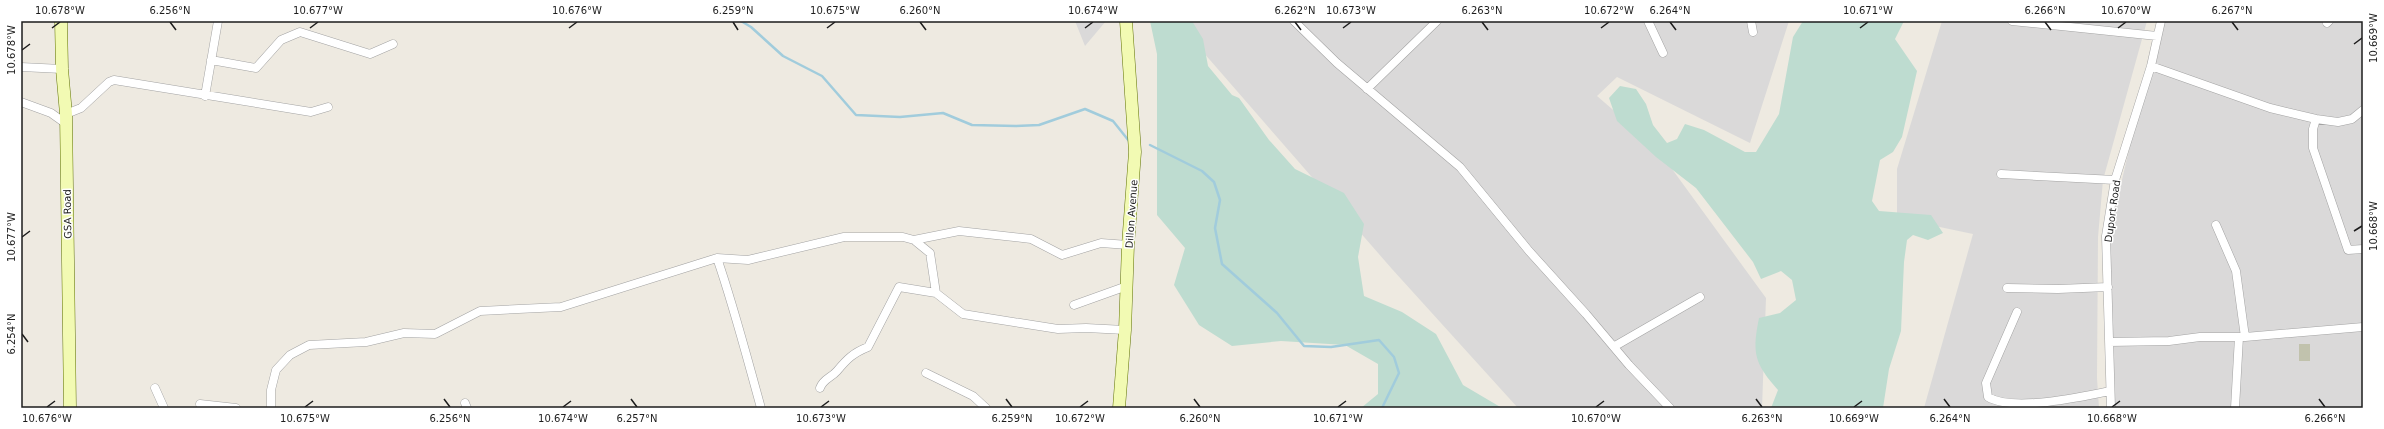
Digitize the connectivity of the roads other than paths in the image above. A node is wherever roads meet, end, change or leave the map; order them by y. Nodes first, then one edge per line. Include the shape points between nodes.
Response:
1 (61, 21) edge
2 (218, 21) edge
3 (1126, 21) edge
4 (1294, 21) edge
5 (1437, 21) edge
6 (1648, 21) edge
7 (1751, 21) edge
8 (2012, 21) edge
9 (2161, 21) edge
10 (1753, 32) dead end
11 (2157, 36) junction
12 (393, 44) dead end
13 (1663, 53) dead end
14 (211, 60) junction
15 (2151, 66) junction
16 (21, 67) edge
17 (62, 69) junction
18 (1367, 89) junction
19 (206, 96) junction
20 (21, 102) edge
21 (328, 107) dead end
22 (2363, 110) edge
23 (65, 119) junction
24 (2316, 119) junction
25 (2001, 174) dead end
26 (2116, 180) junction
27 (2216, 224) dead end
28 (914, 240) junction
29 (1128, 245) junction
30 (2363, 249) edge
31 (717, 258) junction
32 (1127, 286) junction
33 (2108, 287) junction
34 (2008, 288) dead end
35 (936, 293) junction
36 (1700, 298) dead end
37 (1074, 305) dead end
38 (2017, 312) dead end
39 (2363, 327) edge
40 (1126, 330) junction
41 (2242, 337) junction
42 (2109, 342) junction
43 (1615, 346) junction
44 (926, 373) dead end
45 (155, 388) dead end
46 (820, 388) dead end
47 (2110, 391) junction
48 (200, 404) dead end
49 (70, 408) edge
50 (164, 408) edge
51 (236, 408) edge
52 (271, 408) edge
53 (761, 408) edge
54 (986, 408) edge
55 (1119, 408) edge
56 (1670, 408) edge
57 (2110, 408) edge
58 (2235, 408) edge

1 - 17 street, GSA Road
2 - 14 street
3 - 29 street, Dillon Avenue via 1135,152
4 - 18 street
5 - 18 street
6 - 13 street
7 - 10 street
8 - 11 street
9 - 11 street, Duport Road
11 - 15 street, Duport Road
12 - 14 street via 370,54 300,32 281,40 256,68
14 - 19 street
15 - 24 street via 2270,108
15 - 26 street, Duport Road
16 - 17 street
17 - 23 street, GSA Road
18 - 43 street via 1460,167 1501,220
19 - 21 street via 310,112
19 - 23 street via 114,80
20 - 23 street
22 - 24 street via 2352,119 2338,122
23 - 49 street, GSA Road
24 - 30 street via 2313,148 2348,250
25 - 26 street
26 - 33 street, Duport Road via 2106,236
27 - 41 street via 2236,271
28 - 29 street via 959,231 1031,239 1062,255 1102,243
28 - 31 street via 902,237 844,237 748,260
28 - 35 street via 930,253
29 - 32 street, Dillon Avenue
31 - 52 street via 561,307 480,311 435,334 404,333 366,342 309,345 290,355 276,370 271,390
31 - 53 street via 732,302
32 - 37 street
32 - 40 street, Dillon Avenue
33 - 34 street
33 - 42 street, Duport Road
35 - 40 street via 963,314 1058,329
35 - 46 street via 899,287 868,347 847,358 837,371 822,382
36 - 43 street
38 - 47 street via 1986,383 1988,396 1994,400 2014,403 2042,402
39 - 41 street
40 - 55 street, Dillon Avenue
41 - 42 street
41 - 58 street
42 - 47 street, Duport Road
43 - 56 street via 1629,365
44 - 54 street via 973,396
45 - 50 street
47 - 57 street, Duport Road
48 - 51 street

